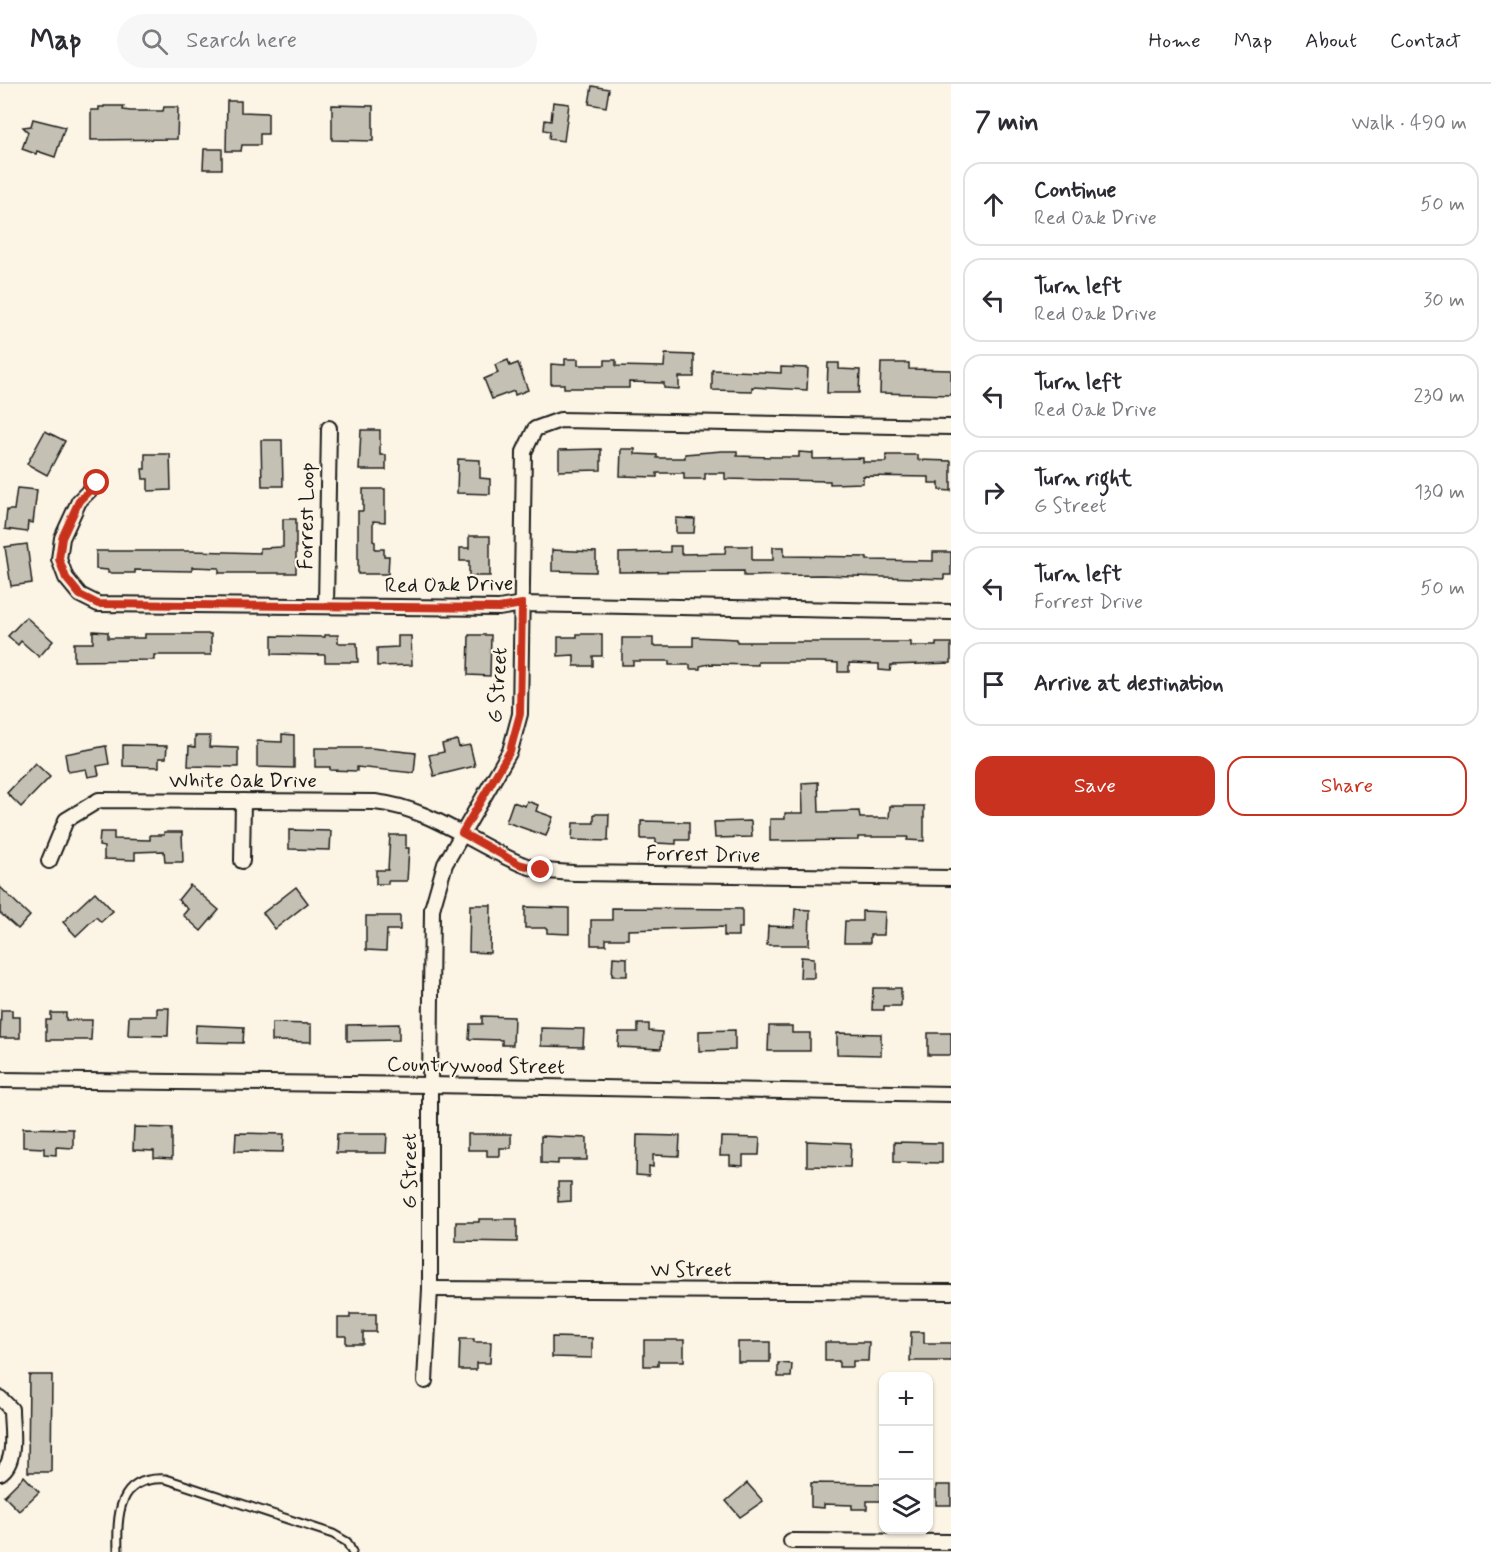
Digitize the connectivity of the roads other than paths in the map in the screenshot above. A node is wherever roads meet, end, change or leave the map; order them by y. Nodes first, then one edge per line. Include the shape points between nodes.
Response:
1 (951, 427) edge
2 (329, 428) dead end
3 (97, 483) dead end
4 (522, 604) junction
5 (326, 605) junction
6 (951, 612) edge
7 (243, 801) junction
8 (462, 833) junction
9 (49, 861) dead end
10 (242, 861) dead end
11 (951, 878) edge
12 (0, 1080) edge
13 (430, 1085) junction
14 (951, 1094) edge
15 (430, 1289) junction
16 (951, 1292) edge
17 (425, 1381) dead end
18 (0, 1398) edge
19 (0, 1473) edge
20 (791, 1540) dead end
21 (951, 1542) edge
22 (117, 1552) edge
23 (352, 1552) edge

1 - 4 street, G Street via 560,420 535,429 524,452
2 - 5 street, Forrest Loop
3 - 5 street, Red Oak Drive via 79,501 62,538 59,559 66,578 80,595 98,604
4 - 5 street, Red Oak Drive via 499,608
4 - 6 street, Red Oak Drive
4 - 8 street, G Street via 520,714 510,751
7 - 8 street, White Oak Drive via 396,804
7 - 9 street, White Oak Drive via 99,800 66,820
7 - 10 street
8 - 11 street, Forrest Drive via 519,864 541,870
8 - 13 street, G Street via 445,864 432,909
12 - 13 street, Countrywood Street
13 - 14 street, Countrywood Street
13 - 15 street, G Street
15 - 16 street, W Street
15 - 17 street, G Street
18 - 19 street via 11,1409 11,1457
20 - 21 street
22 - 23 lane via 117,1516 121,1505 129,1491 153,1478 333,1534 347,1542

